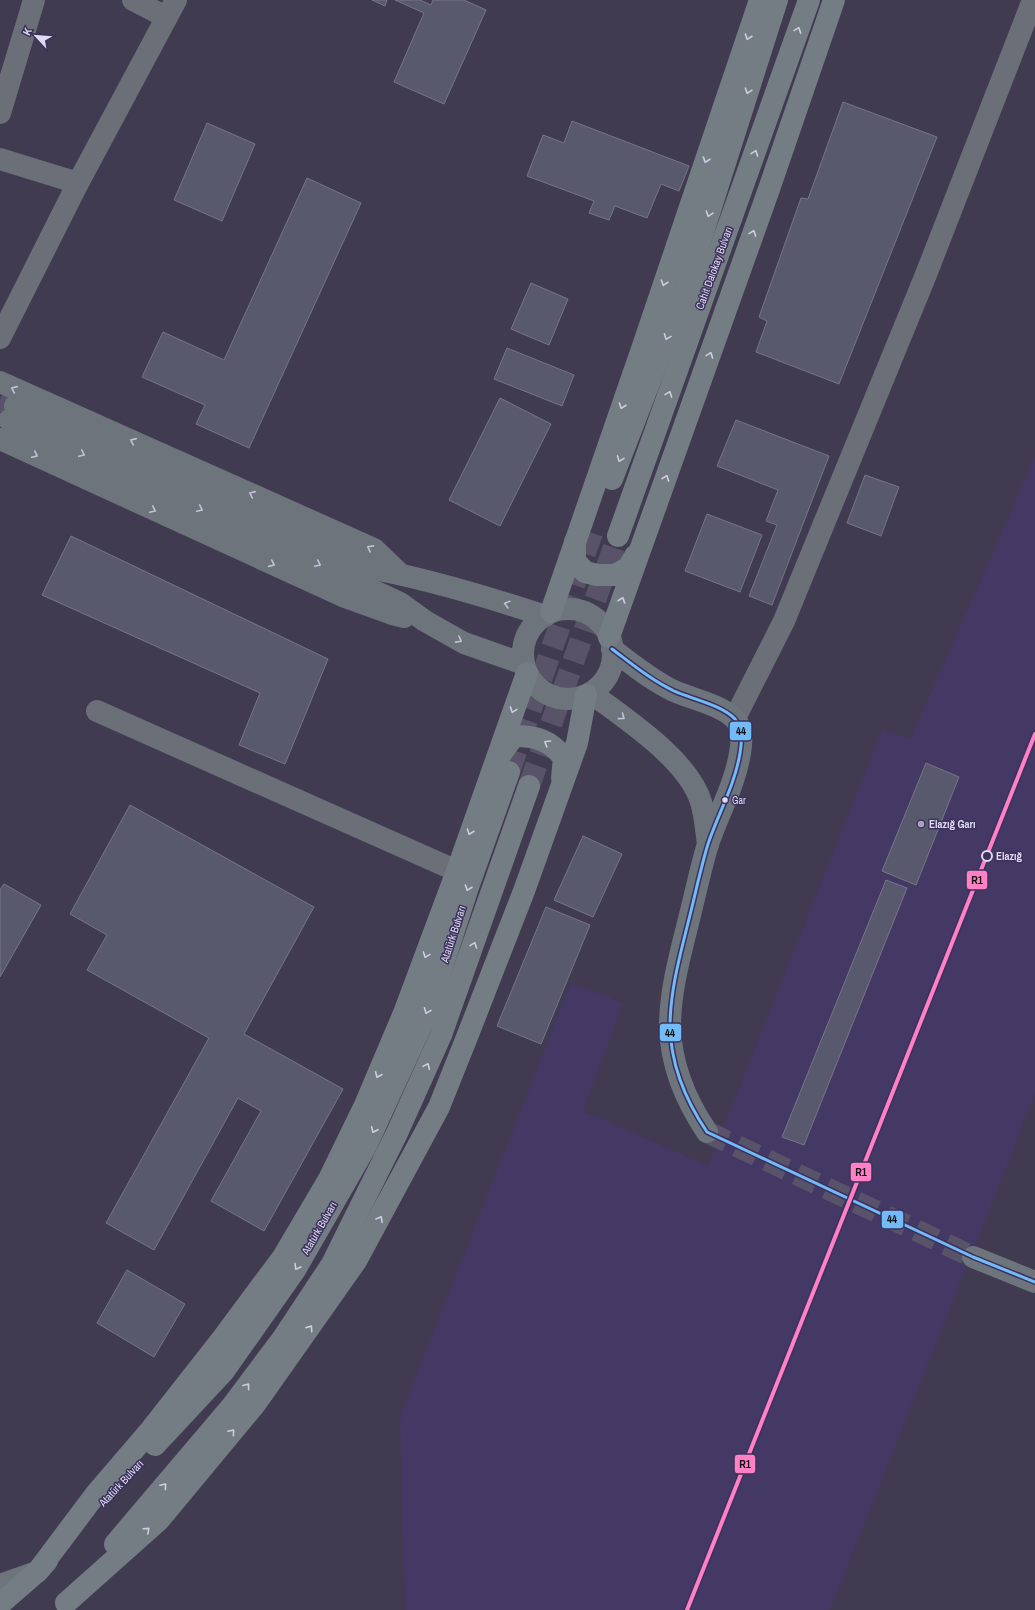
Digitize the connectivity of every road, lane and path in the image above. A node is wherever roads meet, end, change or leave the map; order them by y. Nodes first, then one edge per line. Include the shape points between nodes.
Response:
1 (34, 0) edge
2 (132, 0) edge
3 (760, 0) edge
4 (777, 0) edge
5 (809, 0) edge
6 (834, 0) edge
7 (1033, 0) edge
8 (171, 9) edge
9 (0, 113) edge
10 (0, 159) edge
11 (78, 183) junction
12 (0, 338) edge
13 (0, 382) edge
14 (8, 422) edge
15 (594, 527) tunnel mouth
16 (618, 536) tunnel mouth
17 (575, 542) junction
18 (641, 546) junction
19 (399, 573) junction
20 (548, 614) junction
21 (611, 643) junction
22 (525, 669) junction
23 (588, 694) junction
24 (97, 711) dead end
25 (735, 718) junction
26 (500, 771) junction
27 (529, 786) tunnel mouth
28 (561, 787) junction
29 (708, 844) junction
30 (457, 871) junction
31 (707, 1132) tunnel mouth
32 (973, 1257) tunnel mouth
33 (1035, 1282) edge
34 (38, 1571) junction
35 (0, 1585) edge
36 (0, 1604) edge
37 (61, 1606) edge

1 - 9 street
2 - 8 street
3 -> 17 main road
4 -> 15 main road, Cahit Dalokay Bulvarı via 683,295
16 -> 5 main road, Cahit Dalokay Bulvarı
18 -> 6 main road
7 - 25 street via 925,277 784,620
8 - 11 street
10 - 11 street
11 - 12 street
19 -> 13 main road via 374,550
14 - 19 main road via 364,566
14 -> 22 main road via 400,603 425,621 464,643
17 - 18 main road via 575,561 584,572 598,575 615,576 628,568
17 - 20 main road
21 -> 18 main road
20 -> 19 main road
20 - 21 main road via 565,609 580,610 593,616 604,627
20 - 22 main road via 538,619 523,644
21 - 23 main road via 613,655 610,670 602,683
21 - 25 main road via 656,681 721,709
22 - 23 main road via 535,686 547,695 561,699 577,699
22 -> 26 main road
23 - 28 main road via 577,743
23 -> 29 main road via 650,738 690,781 701,801
24 - 30 street
25 - 29 main road via 742,739 740,754 733,780
28 -> 26 main road via 564,758 558,750 530,736 514,736 504,748
26 -> 30 main road
26 -> 34 main road, Atatürk Bulvarı via 468,887 427,1013 366,1146 295,1270 224,1371
37 -> 27 main road, Atatürk Bulvarı via 232,1406 283,1338 332,1264 397,1133 441,1035
37 -> 28 main road via 159,1520 256,1403 356,1261 439,1107 524,891
29 - 31 main road via 675,973 670,1029 674,1061 683,1090
30 -> 34 main road via 404,1013 365,1105 329,1179 283,1257 222,1339 149,1432 95,1495
32 - 33 main road
34 - 35 main road
34 - 36 main road, Atatürk Bulvarı

